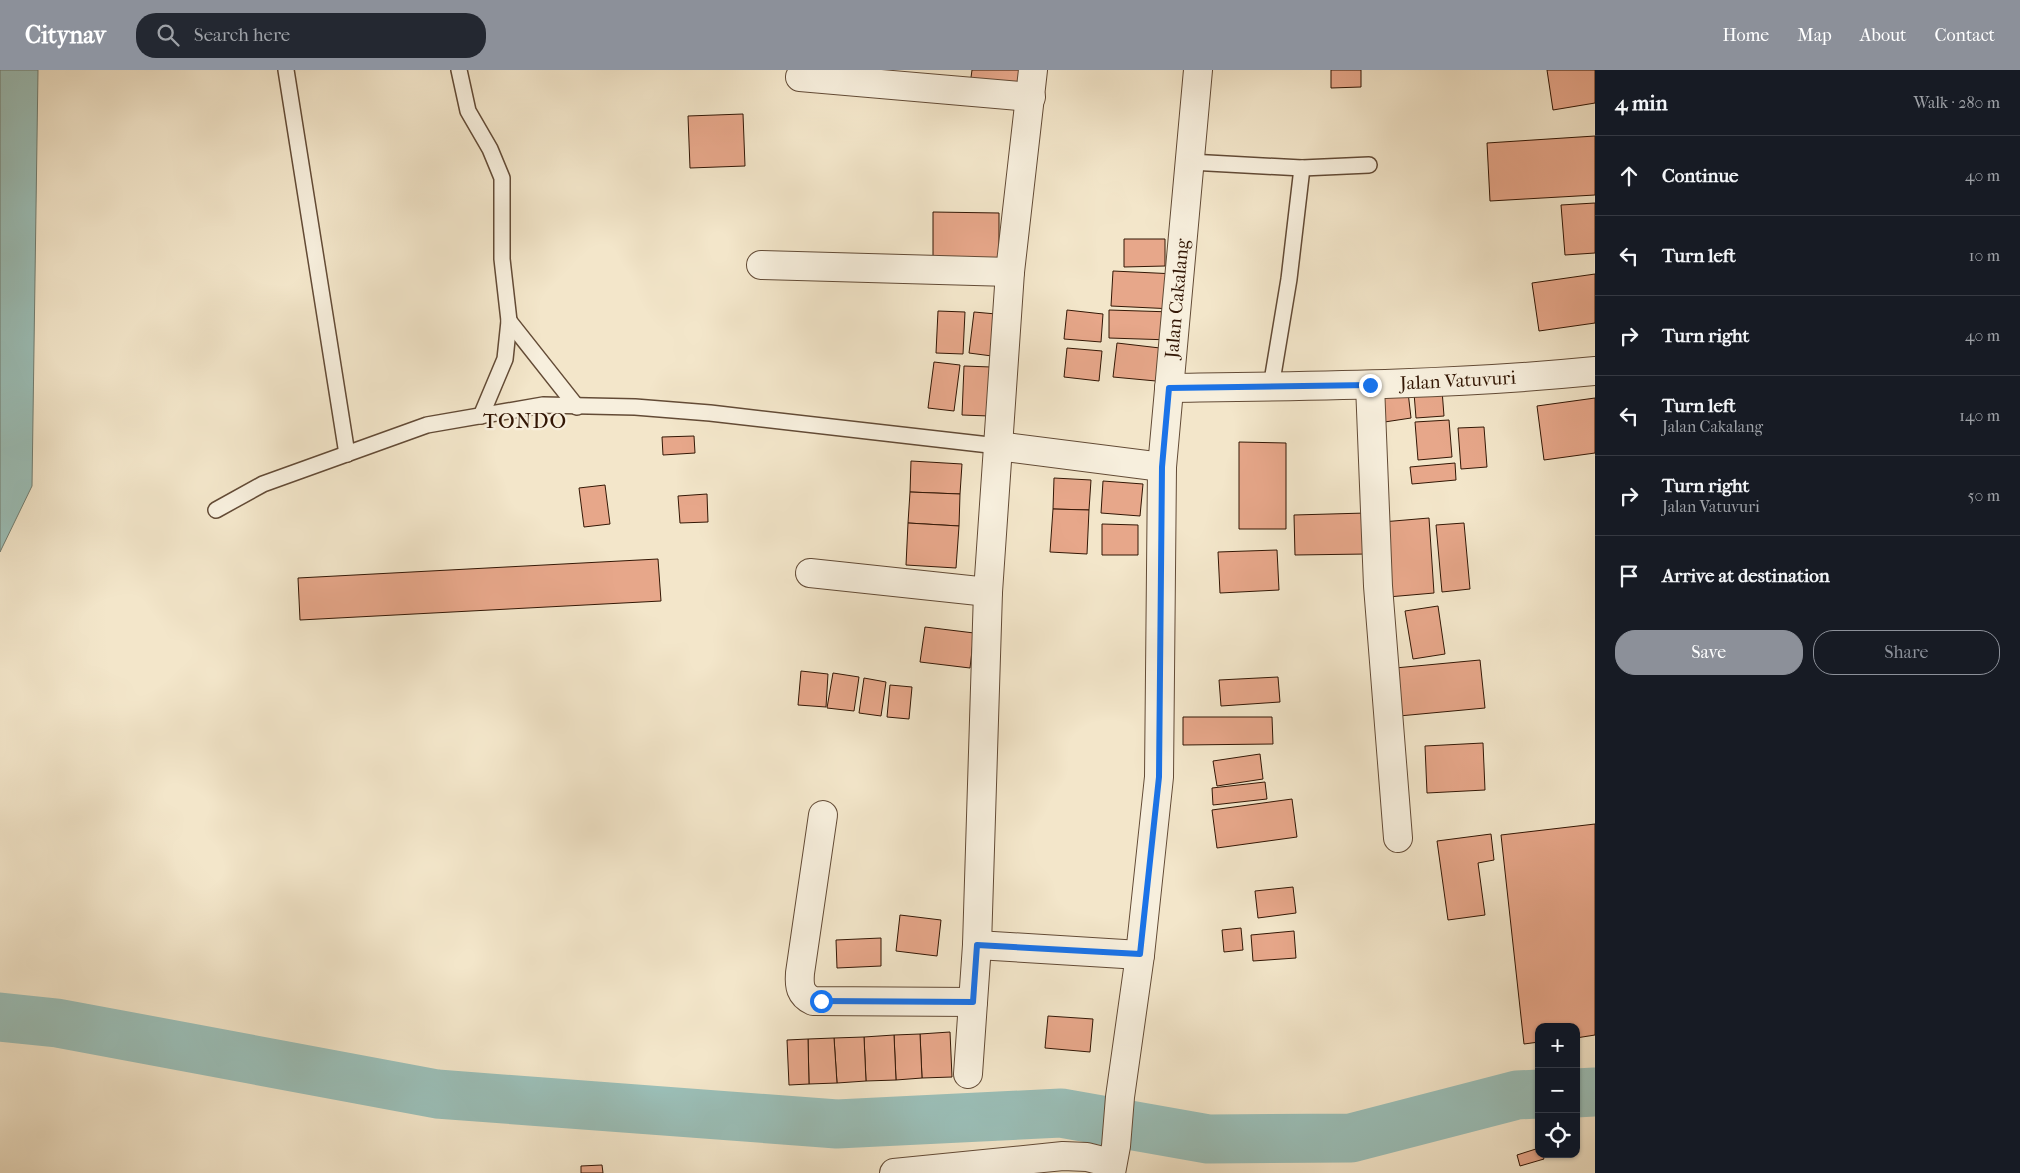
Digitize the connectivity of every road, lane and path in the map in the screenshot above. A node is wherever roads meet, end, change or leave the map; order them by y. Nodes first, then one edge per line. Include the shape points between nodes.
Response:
1 (286, 70) edge
2 (459, 70) edge
3 (1033, 70) edge
4 (1198, 70) edge
5 (800, 77) dead end
6 (1031, 97) junction
7 (1190, 162) junction
8 (1369, 165) dead end
9 (1302, 168) junction
10 (762, 265) dead end
11 (1010, 272) junction
12 (509, 321) junction
13 (1595, 370) edge
14 (1370, 385) junction
15 (1271, 387) junction
16 (1169, 388) junction
17 (577, 407) junction
18 (481, 416) junction
19 (998, 446) junction
20 (347, 454) junction
21 (1162, 467) junction
22 (216, 510) dead end
23 (810, 573) dead end
24 (988, 592) junction
25 (822, 815) dead end
26 (1398, 838) dead end
27 (977, 945) junction
28 (1140, 954) junction
29 (973, 1002) junction
30 (968, 1074) dead end
31 (1113, 1161) edge
32 (894, 1173) edge

1 - 20 lane
2 - 12 lane via 468,110 502,178 502,259
3 - 6 street
4 - 7 street, Jalan Cakalang
5 - 6 street
6 - 11 street
7 - 9 lane
7 - 16 street, Jalan Cakalang
8 - 9 lane
9 - 15 lane via 1290,280
10 - 11 street
11 - 19 street
12 - 17 lane
12 - 18 lane via 505,359
13 - 14 street, Jalan Vatuvuri via 1535,377
14 - 15 street, Jalan Vatuvuri
14 - 26 street via 1378,586
15 - 16 street, Jalan Vatuvuri
16 - 21 street, Jalan Cakalang
17 - 18 lane via 543,405
17 - 19 lane via 636,407 710,413
18 - 20 lane via 427,425
19 - 21 street
19 - 24 street
20 - 22 lane via 263,484
21 - 28 street, Jalan Cakalang via 1159,777
23 - 24 street
24 - 27 street
25 - 29 street via 800,973 801,991 806,998 813,1001
27 - 28 street
27 - 29 street
28 - 31 street, Jalan Cakalang
29 - 30 street
31 - 32 street via 1063,1156

